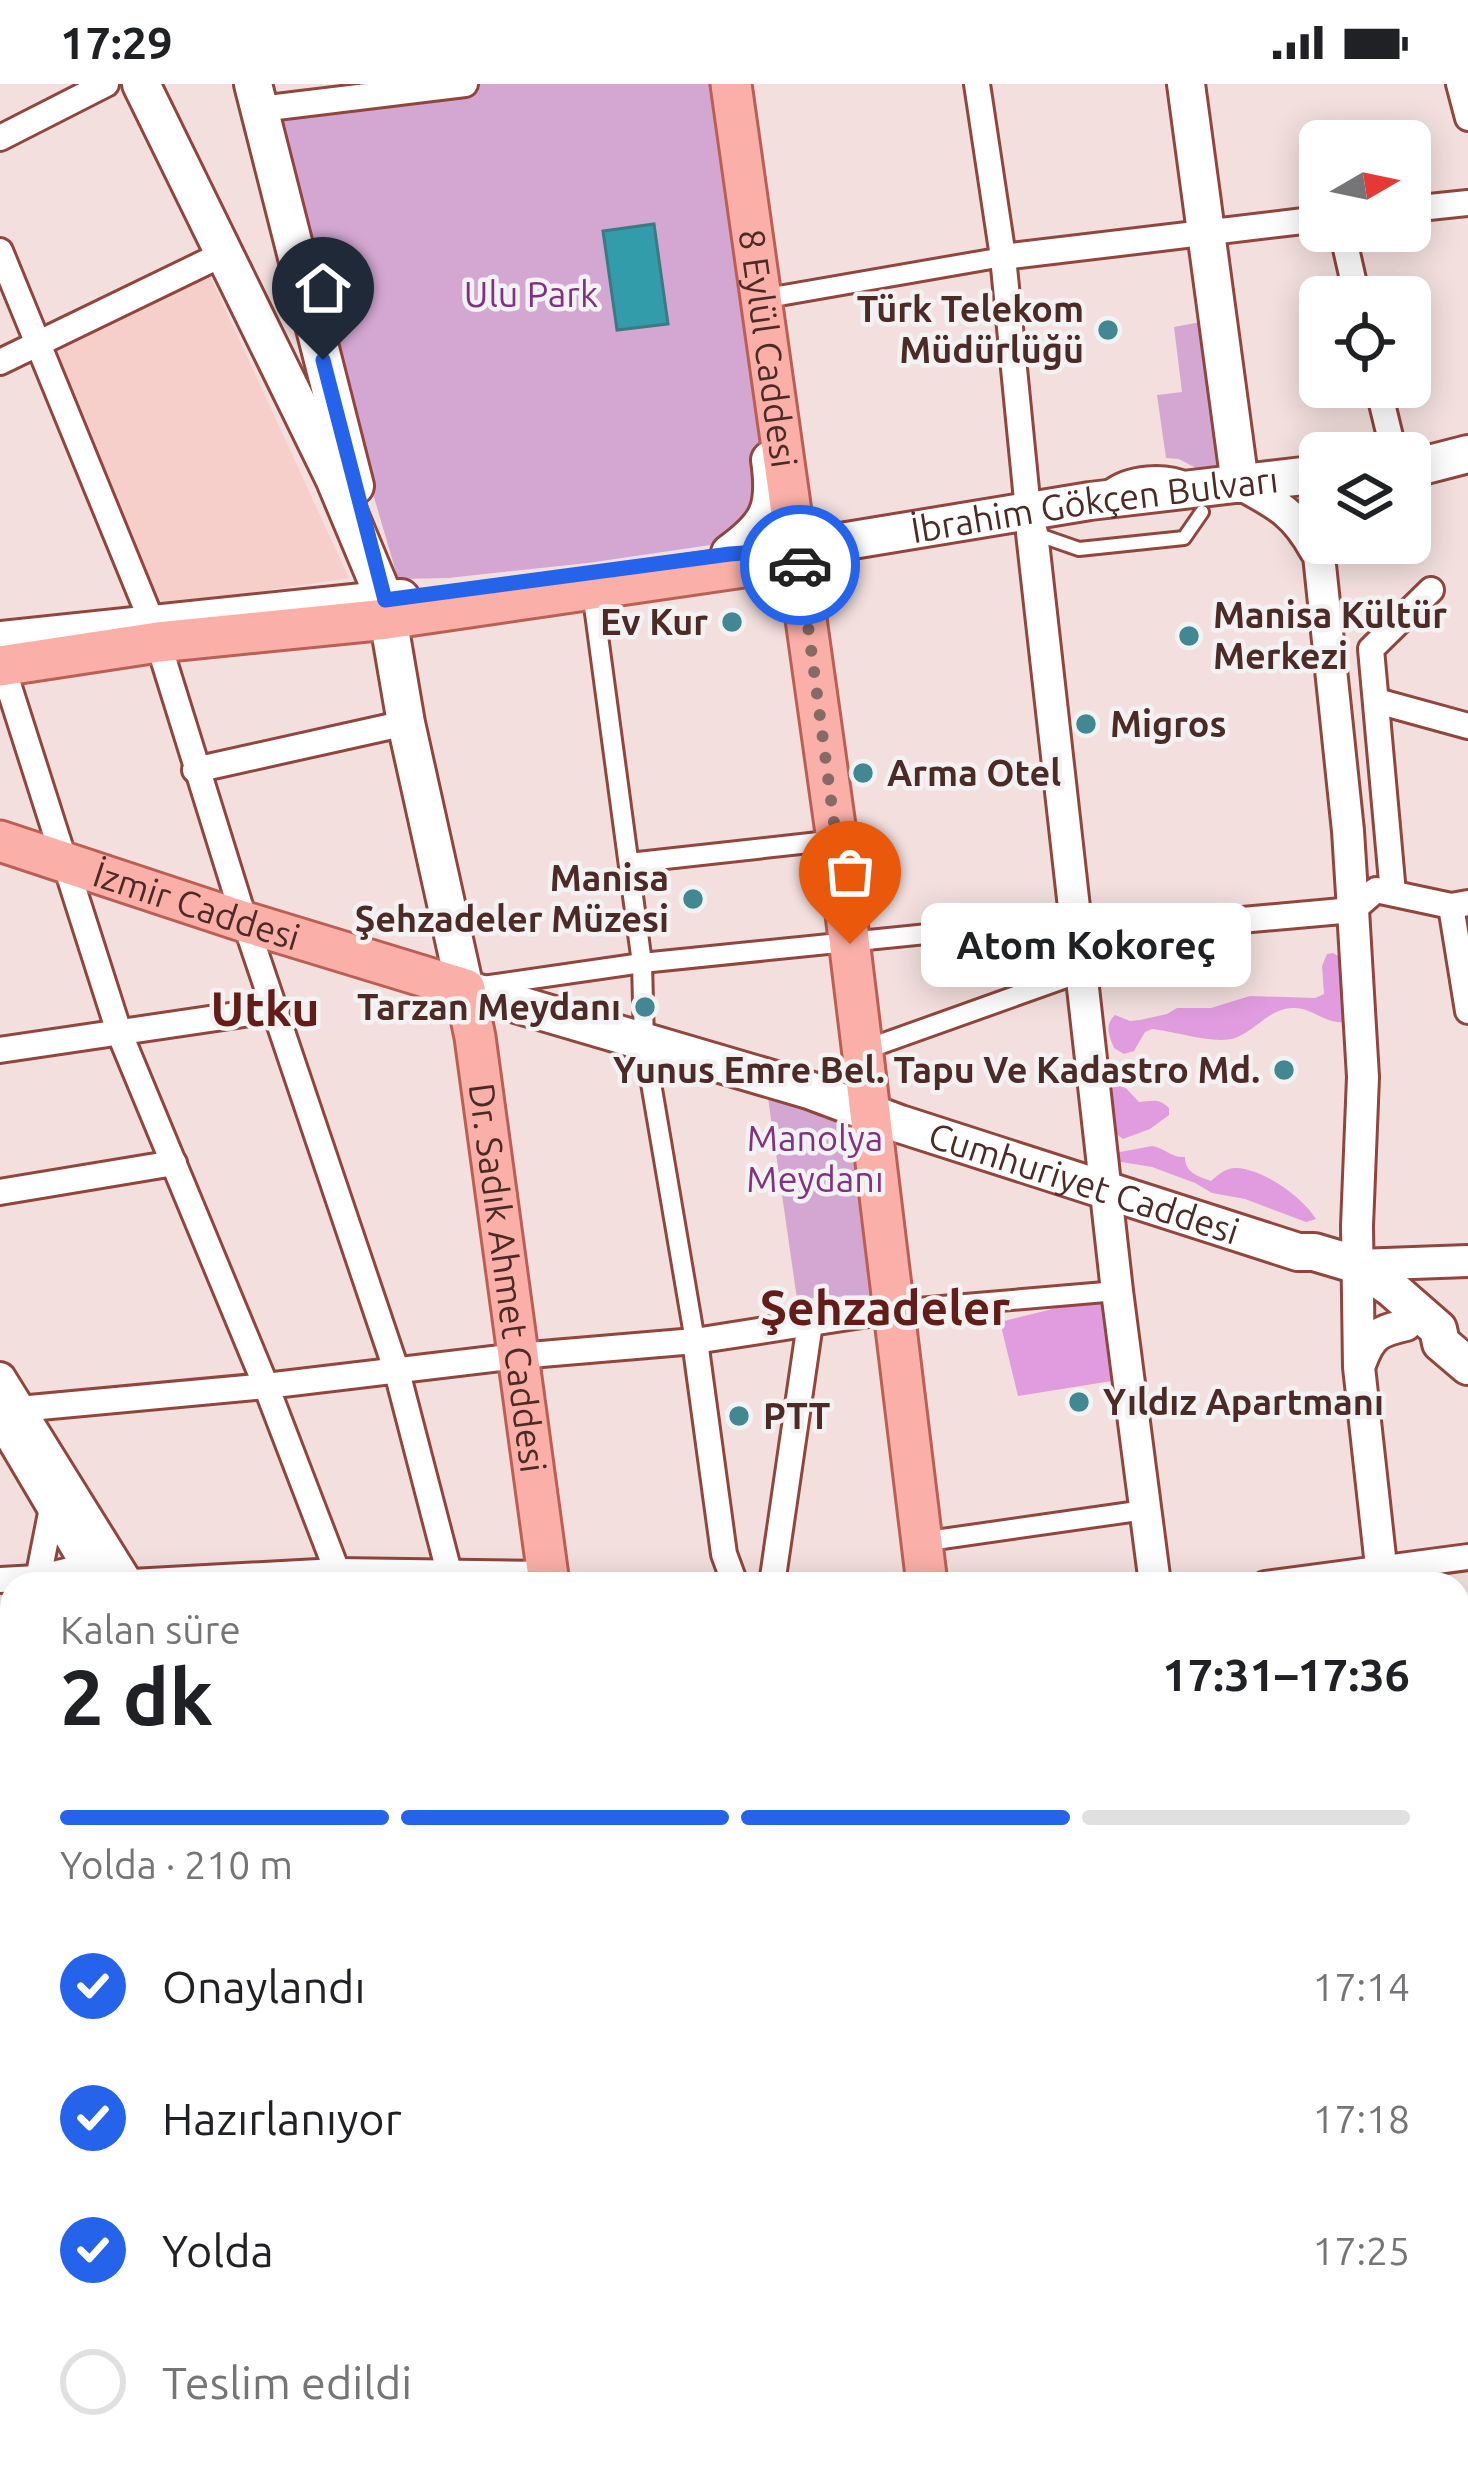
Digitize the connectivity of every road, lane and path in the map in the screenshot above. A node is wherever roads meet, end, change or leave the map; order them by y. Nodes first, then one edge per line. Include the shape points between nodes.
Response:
1 (106, 84) edge
2 (141, 84) edge
3 (465, 84) edge
4 (715, 84) edge
5 (731, 84) edge
6 (977, 84) edge
7 (1186, 84) edge
8 (1459, 84) edge
9 (256, 97) edge
10 (1468, 118) edge
11 (0, 138) edge
12 (1468, 203) edge
13 (1431, 207) edge
14 (1299, 221) edge
15 (1206, 232) junction
16 (0, 251) edge
17 (223, 254) junction
18 (1003, 257) junction
19 (762, 299) junction
20 (37, 344) junction
21 (0, 362) edge
22 (1468, 442) edge
23 (1431, 451) edge
24 (1468, 454) edge
25 (1431, 464) edge
26 (1299, 478) edge
27 (1299, 494) edge
28 (1230, 496) junction
29 (1030, 522) junction
30 (1299, 523) edge
31 (730, 554) junction
32 (799, 558) junction
33 (1319, 564) edge
34 (1431, 590) dead end
35 (592, 591) junction
36 (386, 610) junction
37 (155, 632) junction
38 (1, 657) edge
39 (1377, 701) junction
40 (406, 723) junction
41 (1468, 726) edge
42 (195, 770) junction
43 (837, 840) junction
44 (0, 841) edge
45 (64, 863) junction
46 (629, 863) junction
47 (1393, 893) junction
48 (1459, 904) edge
49 (1353, 910) junction
50 (245, 922) junction
51 (1075, 927) junction
52 (850, 944) junction
53 (642, 963) junction
54 (1080, 973) junction
55 (464, 988) junction
56 (277, 1009) junction
57 (1468, 1011) edge
58 (119, 1032) junction
59 (644, 1042) junction
60 (863, 1043) junction
61 (0, 1049) edge
62 (808, 1090) junction
63 (872, 1115) junction
64 (174, 1163) junction
65 (1106, 1190) junction
66 (0, 1192) edge
67 (1468, 1261) edge
68 (1359, 1275) junction
69 (1117, 1291) junction
70 (894, 1310) junction
71 (810, 1323) junction
72 (1406, 1325) junction
73 (695, 1341) junction
74 (1454, 1354) edge
75 (518, 1356) junction
76 (1359, 1367) junction
77 (398, 1372) junction
78 (0, 1378) edge
79 (266, 1386) junction
80 (6, 1413) edge
81 (52, 1508) junction
82 (1145, 1510) junction
83 (921, 1542) junction
84 (1468, 1557) edge
85 (39, 1572) edge
86 (103, 1572) edge
87 (104, 1572) edge
88 (335, 1572) edge
89 (448, 1572) edge
90 (548, 1572) edge
91 (731, 1572) edge
92 (774, 1572) edge
93 (925, 1572) edge
94 (1153, 1572) edge
95 (1381, 1572) edge
96 (1404, 1572) edge

1 - 11 street
2 - 17 main road
3 - 9 street
4 - 31 main road via 775,490 766,519
5 - 19 main road, 8 Eylül Caddesi
6 - 18 street
7 - 15 main road
8 - 10 street
9 - 36 main road
12 - 13 street
14 - 15 street
15 - 18 street
15 - 28 main road
16 - 20 street
17 - 20 street
17 - 36 main road via 334,478
18 - 19 street
18 - 29 street
19 - 32 main road, 8 Eylül Caddesi
20 - 21 street
20 - 37 street
22 - 23 main road
24 - 25 main road
26 - 28 main road, İbrahim Gökçen Bulvarı
27 - 28 main road, İbrahim Gökçen Bulvarı
28 - 29 main road, İbrahim Gökçen Bulvarı
28 - 29 main road, İbrahim Gökçen Bulvarı via 1090,501
28 - 30 street
29 - 32 main road, İbrahim Gökçen Bulvarı
29 - 51 street
31 - 32 main road
31 - 36 main road
32 - 35 main road, İbrahim Gökçen Bulvarı
32 - 43 main road, 8 Eylül Caddesi
33 - 49 street
34 - 39 street via 1371,649
35 - 36 main road, İbrahim Gökçen Bulvarı
35 - 46 street
36 - 37 main road, İbrahim Gökçen Bulvarı
36 - 40 main road, Dr. Sadık Ahmet Caddesi
37 - 38 main road, İbrahim Gökçen Bulvarı
37 - 42 street
38 - 45 street
39 - 41 street
39 - 47 street
40 - 42 street
40 - 55 main road, Dr. Sadık Ahmet Caddesi
42 - 50 street
43 - 46 street
43 - 52 main road, 8 Eylül Caddesi
44 - 45 main road, İzmir Caddesi
45 - 50 main road, İzmir Caddesi
45 - 58 street
46 - 53 street
47 - 48 street
47 - 49 street via 1376,890
48 - 57 street
49 - 51 street
49 - 68 street via 1363,1077
50 - 55 main road, İzmir Caddesi
50 - 56 street
51 - 52 street
51 - 54 street
52 - 53 street
52 - 60 main road, 8 Eylül Caddesi
53 - 55 street
53 - 59 street
54 - 60 street
54 - 65 street
55 - 59 main road, İzmir Caddesi
55 - 75 main road, Dr. Sadık Ahmet Caddesi
56 - 58 street
56 - 77 street
58 - 61 street
58 - 64 street
59 - 62 main road, İzmir Caddesi
59 - 73 street
60 - 62 main road via 848,1068
60 - 63 main road, 8 Eylül Caddesi
62 - 63 main road, Cumhuriyet Caddesi
63 - 65 main road, Cumhuriyet Caddesi
63 - 70 main road, 8 Eylül Caddesi
64 - 66 street
64 - 79 street
65 - 68 main road, Cumhuriyet Caddesi
65 - 69 street
67 - 68 street
68 - 72 main road, Cumhuriyet Caddesi
68 - 74 main road, Cumhuriyet Caddesi via 1390,1288
68 - 76 street
69 - 70 street
69 - 82 street
70 - 71 street
70 - 83 main road, 8 Eylül Caddesi
71 - 73 street
71 - 92 street
72 - 74 main road, Cumhuriyet Caddesi
72 - 76 street via 1368,1343
73 - 75 street
73 - 91 street
75 - 77 street
75 - 90 main road, Dr. Sadık Ahmet Caddesi
76 - 95 street
77 - 79 street
77 - 89 street
78 - 80 street
79 - 80 street
79 - 88 street
80 - 81 street
80 - 87 street
81 - 85 street
81 - 86 street
82 - 83 street
82 - 94 street
83 - 93 main road, 8 Eylül Caddesi
84 - 96 street

